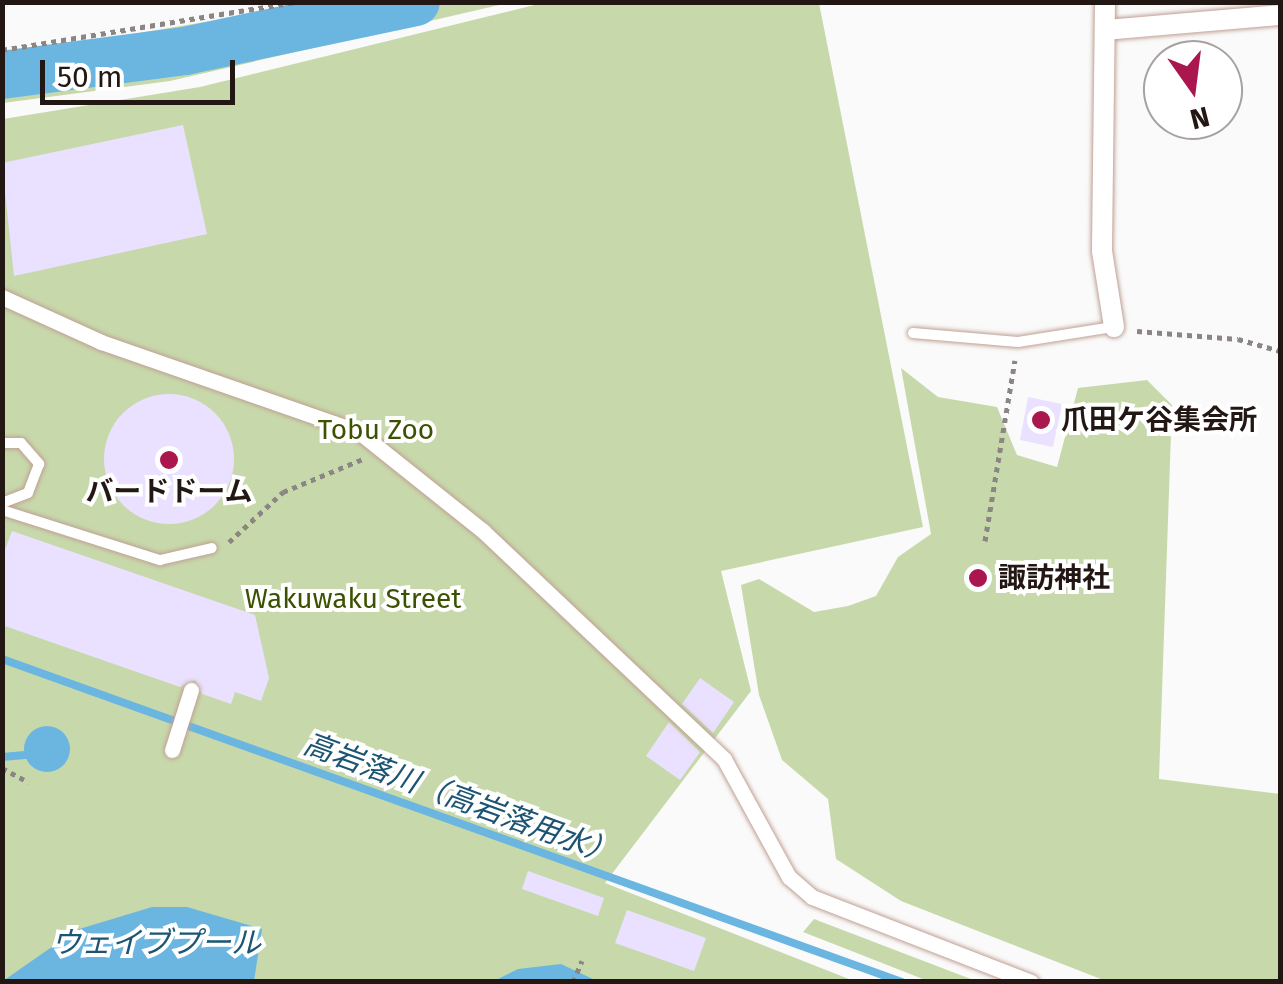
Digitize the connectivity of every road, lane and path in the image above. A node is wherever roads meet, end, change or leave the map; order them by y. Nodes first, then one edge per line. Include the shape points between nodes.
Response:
1 (294, 2) edge
2 (1105, 2) edge
3 (1280, 14) edge
4 (1104, 30) junction
5 (2, 50) edge
6 (2, 297) edge
7 (1114, 327) junction
8 (913, 333) dead end
9 (1018, 342) junction
10 (1280, 351) edge
11 (2, 442) edge
12 (376, 448) junction
13 (36, 481) junction
14 (2, 506) edge
15 (44, 523) junction
16 (985, 541) dead end
17 (212, 548) joint
18 (191, 690) dead end
19 (172, 750) dead end
20 (2, 768) edge
21 (28, 782) dead end
22 (582, 960) dead end
23 (572, 982) edge
24 (1031, 982) edge

1 - 5 path
2 - 4 street
3 - 4 street
4 - 7 street via 1102,251
6 - 12 street via 101,342 341,422
7 - 9 lane
7 - 10 path via 1238,338
8 - 9 lane
9 - 16 path
11 - 13 lane via 34,451
12 - 17 path via 358,464 283,492 232,540
12 - 24 street via 483,530 724,759 789,877 812,896
13 - 14 lane
13 - 15 lane via 30,509
14 - 15 lane
15 - 17 lane via 160,560
18 - 19 street
20 - 21 path
22 - 23 path

